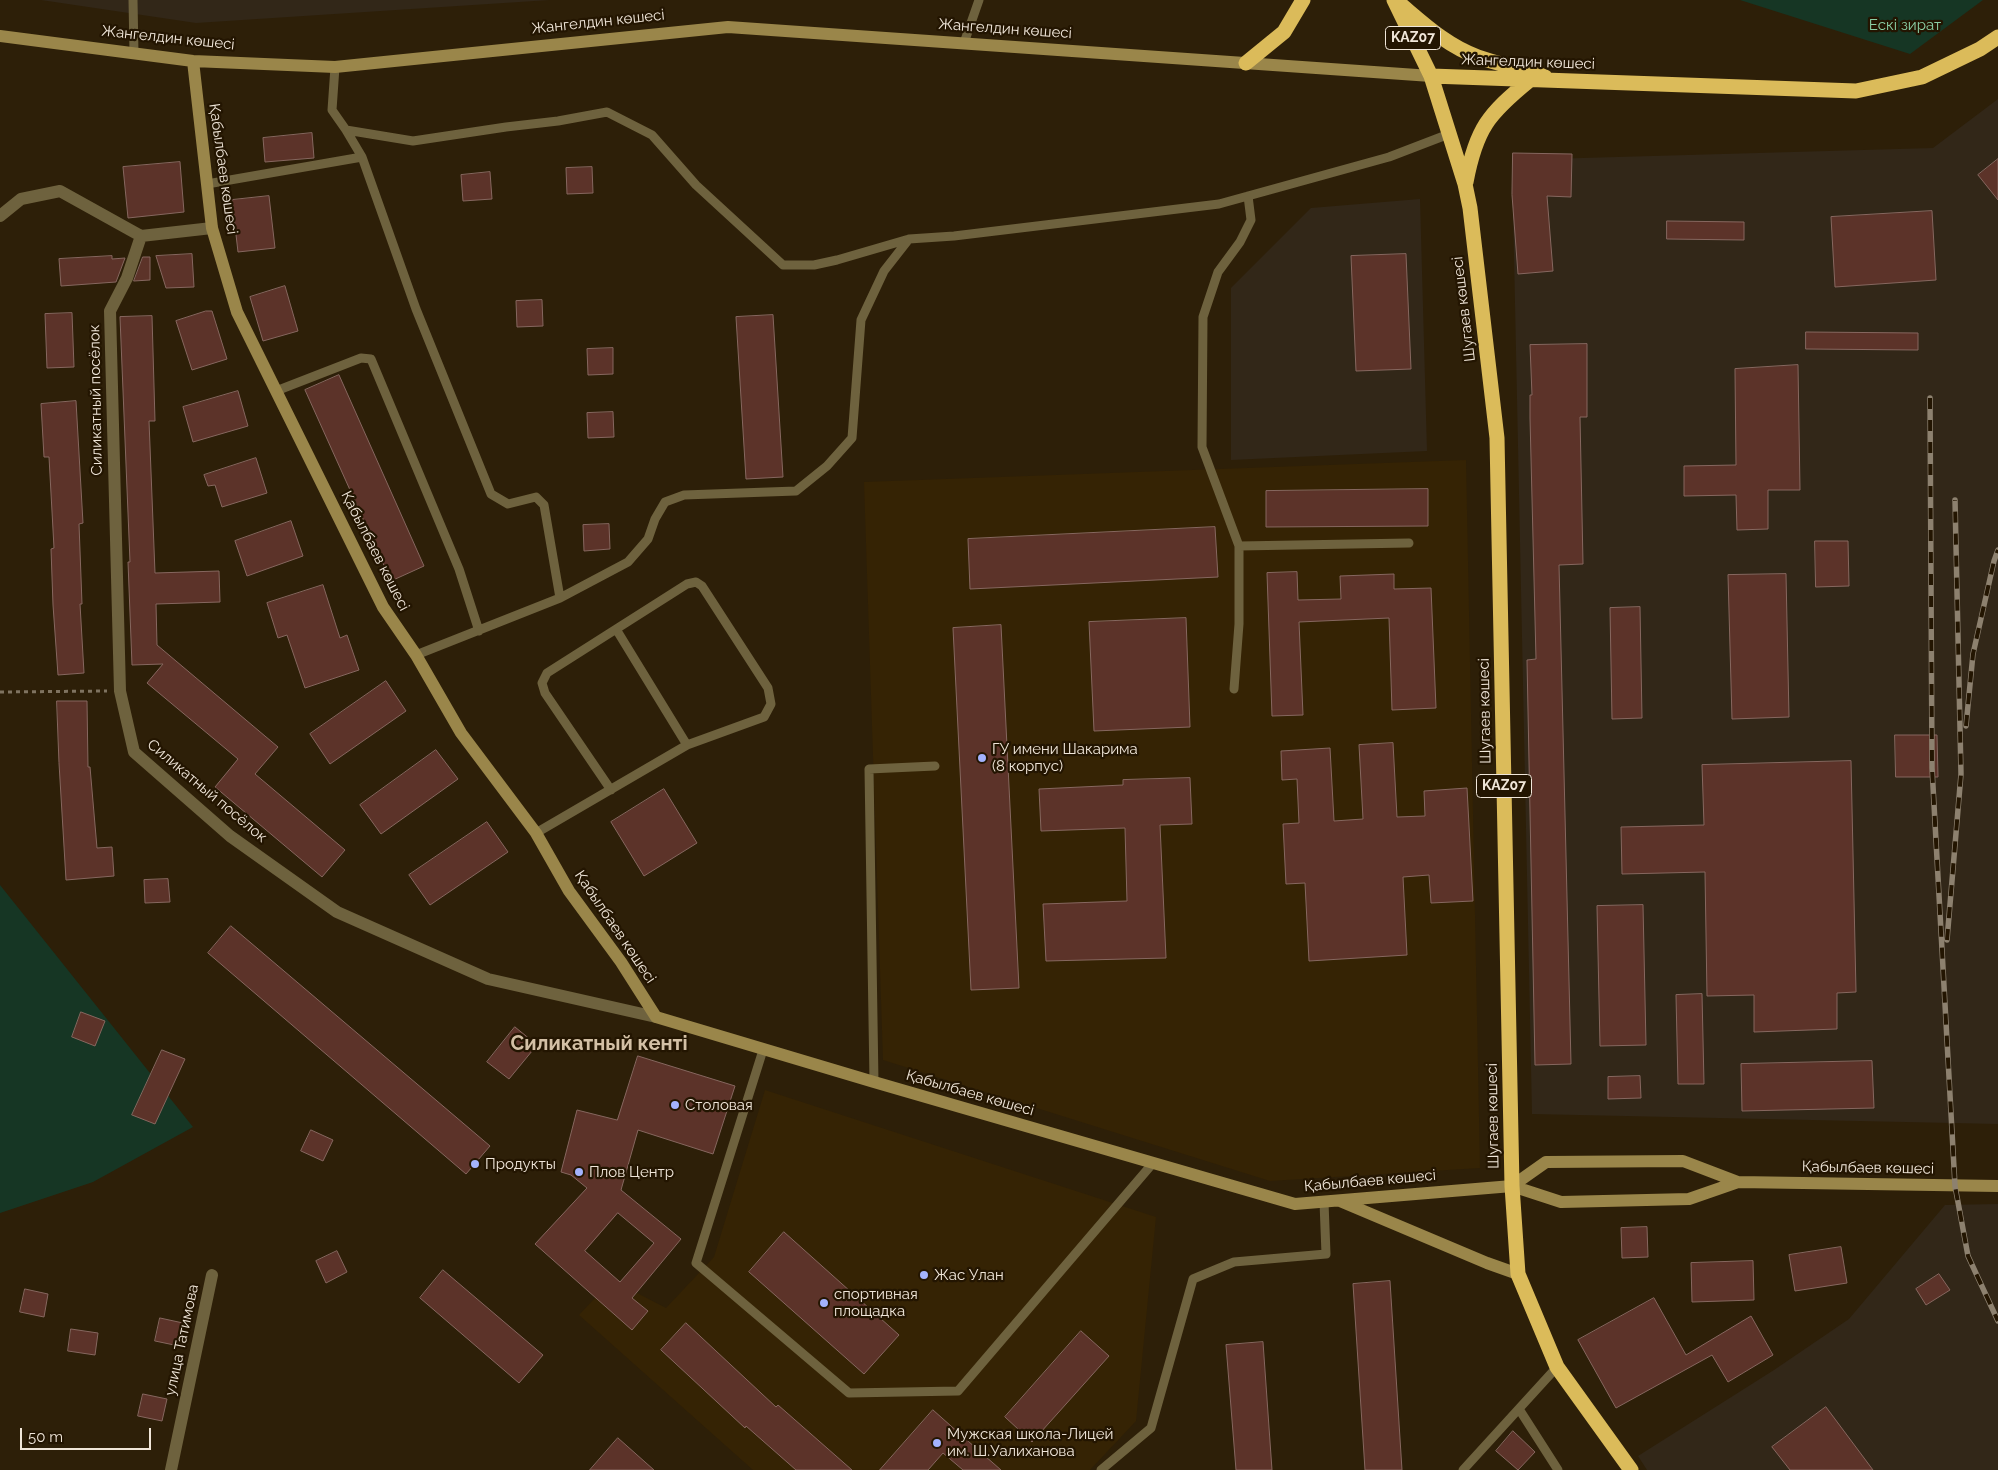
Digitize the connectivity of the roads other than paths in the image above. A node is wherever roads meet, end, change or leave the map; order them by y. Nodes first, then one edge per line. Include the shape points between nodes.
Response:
1 (133, 0) edge
2 (979, 0) edge
3 (1303, 0) edge
4 (1395, 0) edge
5 (0, 36) edge
6 (1998, 37) edge
7 (964, 43) junction
8 (134, 53) junction
9 (193, 61) junction
10 (1246, 63) junction
11 (335, 67) junction
12 (1432, 76) junction
13 (1530, 80) junction
14 (1556, 81) junction
15 (346, 130) junction
16 (1449, 134) junction
17 (362, 157) junction
18 (207, 184) junction
19 (1465, 184) junction
20 (1248, 196) junction
21 (0, 216) edge
22 (212, 228) junction
23 (141, 236) junction
24 (909, 239) junction
25 (276, 391) junction
26 (1409, 543) dead end
27 (1238, 546) junction
28 (560, 598) junction
29 (616, 629) junction
30 (479, 630) junction
31 (416, 655) junction
32 (1234, 689) dead end
33 (687, 745) junction
34 (934, 766) dead end
35 (611, 790) junction
36 (536, 833) junction
37 (656, 1017) junction
38 (763, 1050) junction
39 (874, 1082) junction
40 (1153, 1163) junction
41 (1738, 1182) junction
42 (1512, 1186) junction
43 (1998, 1186) edge
44 (1338, 1200) junction
45 (1324, 1202) junction
46 (1518, 1274) junction
47 (212, 1275) dead end
48 (1557, 1367) junction
49 (1518, 1409) junction
50 (171, 1470) edge
51 (1101, 1470) edge
52 (1463, 1470) edge
53 (1558, 1470) edge
54 (1631, 1470) edge

1 - 8 lane
2 - 7 lane
3 - 10 highway via 1284,32
4 - 12 highway, KAZ07
4 - 14 highway via 1448,44 1478,57 1526,69
5 - 8 main road, Жангелдин көшесі
6 - 14 highway, Жангелдин көшесі via 1922,77 1856,92
7 - 10 main road, Жангелдин көшесі
7 - 11 main road, Жангелдин көшесі via 728,27
8 - 9 main road, Жангелдин көшесі
9 - 11 main road, Жангелдин көшесі
9 - 18 main road, Қабылбаев көшесі
10 - 12 main road, Жангелдин көшесі
11 - 15 lane via 332,110
12 - 13 highway, Жангелдин көшесі
12 - 16 highway, Шугаев көшесі / KAZ07
13 - 14 highway, Жангелдин көшесі
13 - 19 highway via 1504,101 1489,119 1470,158
15 - 17 lane
15 - 24 lane via 412,141 607,112 652,135 696,185 783,265 814,265
16 - 19 highway, Шугаев көшесі / KAZ07
16 - 20 lane via 1389,157
17 - 18 lane
17 - 28 lane via 416,308 491,494 508,504 536,497 544,505
18 - 22 main road, Қабылбаев көшесі
19 - 42 highway, Шугаев көшесі / KAZ07 via 1497,438
20 - 24 lane via 1219,204
20 - 27 lane via 1252,220 1218,272 1203,317 1202,446
21 - 23 street via 21,199 60,191
22 - 23 street
22 - 25 main road, Қабылбаев көшесі via 238,312
23 - 37 street, Силикатный посёлок via 127,278 110,310 120,691 134,752 230,836 337,912 488,979
24 - 28 lane via 884,271 861,320 852,438 827,466 796,491 684,495 665,502 648,539 628,562
25 - 30 lane via 361,358 371,359 459,569
25 - 31 main road, Қабылбаев көшесі via 383,607
26 - 27 lane
27 - 32 lane via 1239,624
28 - 30 lane
29 - 33 lane
29 - 33 lane via 687,584 696,582 702,586 768,688 771,704 764,717
29 - 35 lane via 547,673 542,683 545,694
30 - 31 lane
31 - 36 main road, Қабылбаев көшесі via 461,733
33 - 35 lane
34 - 39 lane via 869,769
35 - 36 lane
36 - 37 main road, Қабылбаев көшесі via 569,891
37 - 38 main road, Қабылбаев көшесі
38 - 39 main road, Қабылбаев көшесі
38 - 40 lane via 696,1263 848,1394 958,1391
39 - 40 main road, Қабылбаев көшесі
40 - 45 main road, Қабылбаев көшесі via 1295,1204
41 - 42 main road, Қабылбаев көшесі via 1689,1200 1561,1202
41 - 42 main road, Қабылбаев көшесі via 1683,1161 1546,1162
41 - 43 main road, Қабылбаев көшесі
42 - 44 main road, Қабылбаев көшесі
42 - 46 highway, Шугаев көшесі / KAZ07
44 - 45 main road, Қабылбаев көшесі
44 - 46 main road
45 - 51 lane via 1326,1254 1234,1262 1193,1279 1150,1428
46 - 48 highway, Шугаев көшесі / KAZ07
47 - 50 street, улица Татимова
48 - 49 lane
48 - 54 highway, Шугаев көшесі / KAZ07
49 - 52 lane
49 - 53 lane

